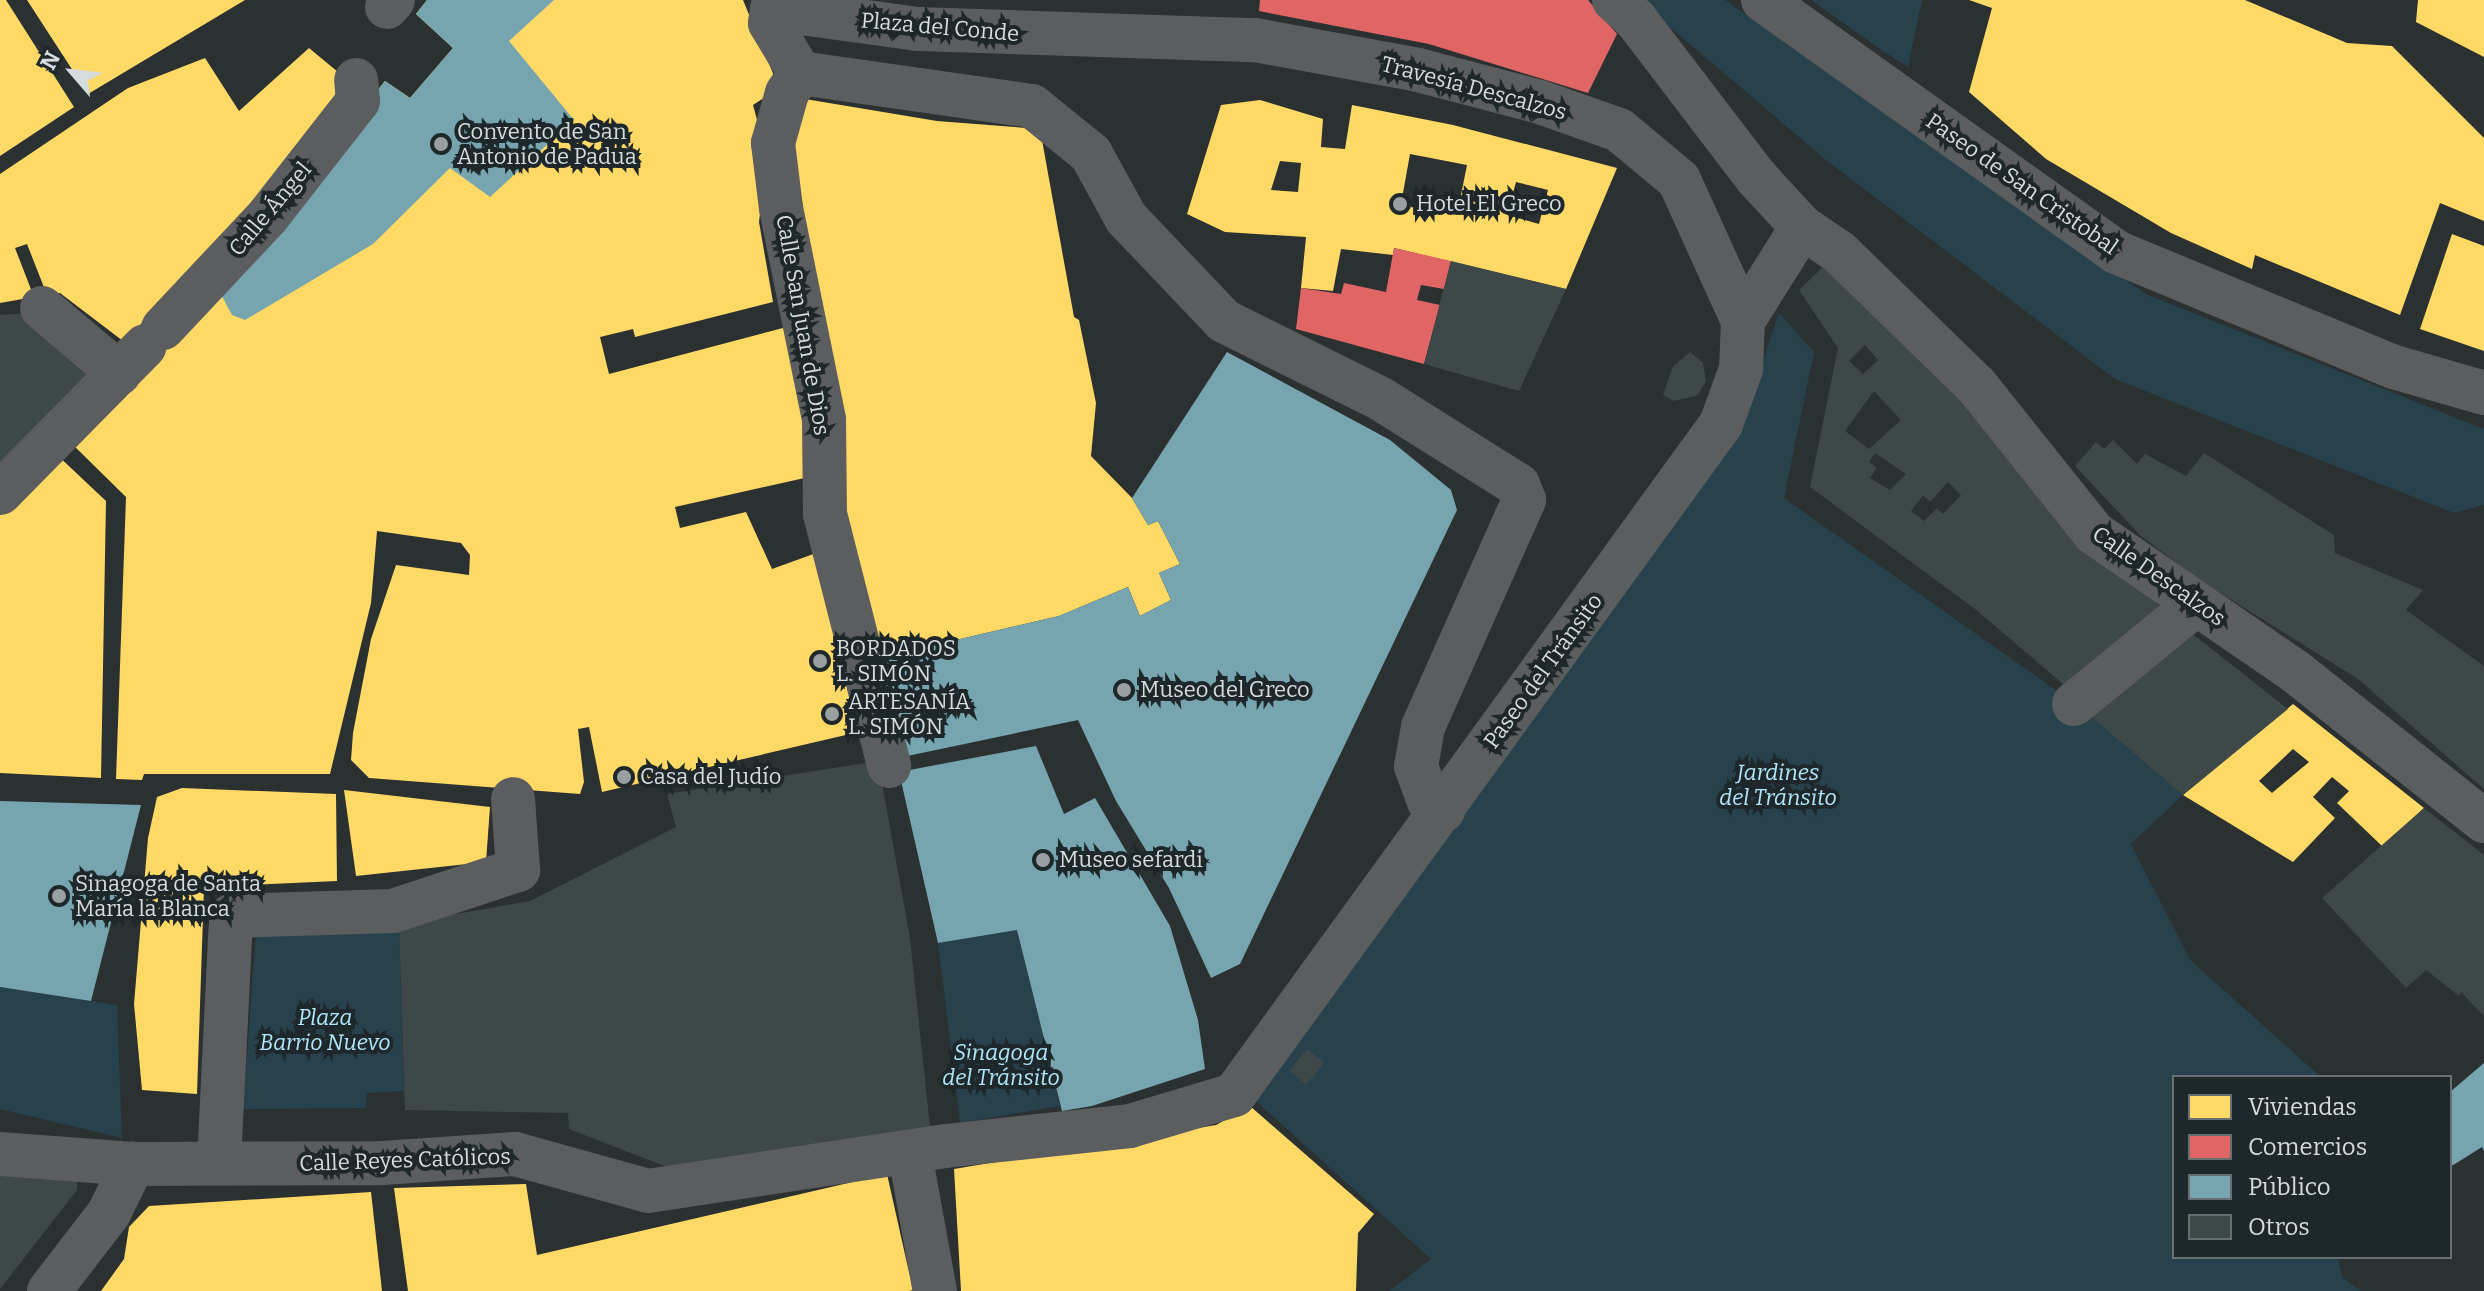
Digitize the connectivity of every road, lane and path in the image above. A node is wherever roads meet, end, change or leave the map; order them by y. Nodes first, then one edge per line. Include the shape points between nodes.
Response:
1 (1614, 0) edge
2 (1763, 0) edge
3 (769, 4) edge
4 (1136, 17) edge
5 (800, 73) junction
6 (356, 80) dead end
7 (1802, 227) junction
8 (42, 308) dead end
9 (1743, 321) junction
10 (142, 349) junction
11 (2484, 393) edge
12 (0, 493) edge
13 (2196, 604) junction
14 (2074, 704) dead end
15 (889, 766) dead end
16 (513, 799) dead end
17 (1443, 810) junction
18 (2484, 821) edge
19 (928, 1150) junction
20 (0, 1154) edge
21 (219, 1163) junction
22 (133, 1164) junction
23 (49, 1291) edge
24 (935, 1291) edge

1 - 7 street via 1636,20 1756,177
2 - 11 street, Paseo de San Cristobal via 2116,252 2394,367
3 - 4 street, Plaza del Conde via 918,29
3 - 5 street, Plaza del Conde via 770,23
4 - 9 street, Travesía Descalzos via 1418,70 1540,102 1619,130 1679,180
5 - 15 street, Calle San Juan de Dios via 787,93 773,143 781,208 824,420 825,514
5 - 17 street via 1032,106 1091,154 1126,218 1224,321 1381,399 1518,485 1524,500 1423,727 1416,766 1429,801
6 - 10 street, Calle Ángel via 358,101 268,216
7 - 9 street, Paseo del Tránsito
7 - 13 street, Calle Descalzos via 1839,252 1976,385 2094,533
8 - 10 street
9 - 17 street, Paseo del Tránsito via 1741,369 1721,424
10 - 12 street, Calle Ángel
13 - 14 street
13 - 18 street, Calle Descalzos via 2296,672
16 - 21 street via 518,870 393,911 231,916
17 - 19 street, Paseo del Tránsito via 1234,1095 1130,1126
19 - 21 street, Calle Reyes Católicos via 648,1191 515,1154 382,1163
19 - 24 street
20 - 22 street, Calle Reyes Católicos
21 - 22 street, Calle Reyes Católicos
22 - 23 street via 109,1213

